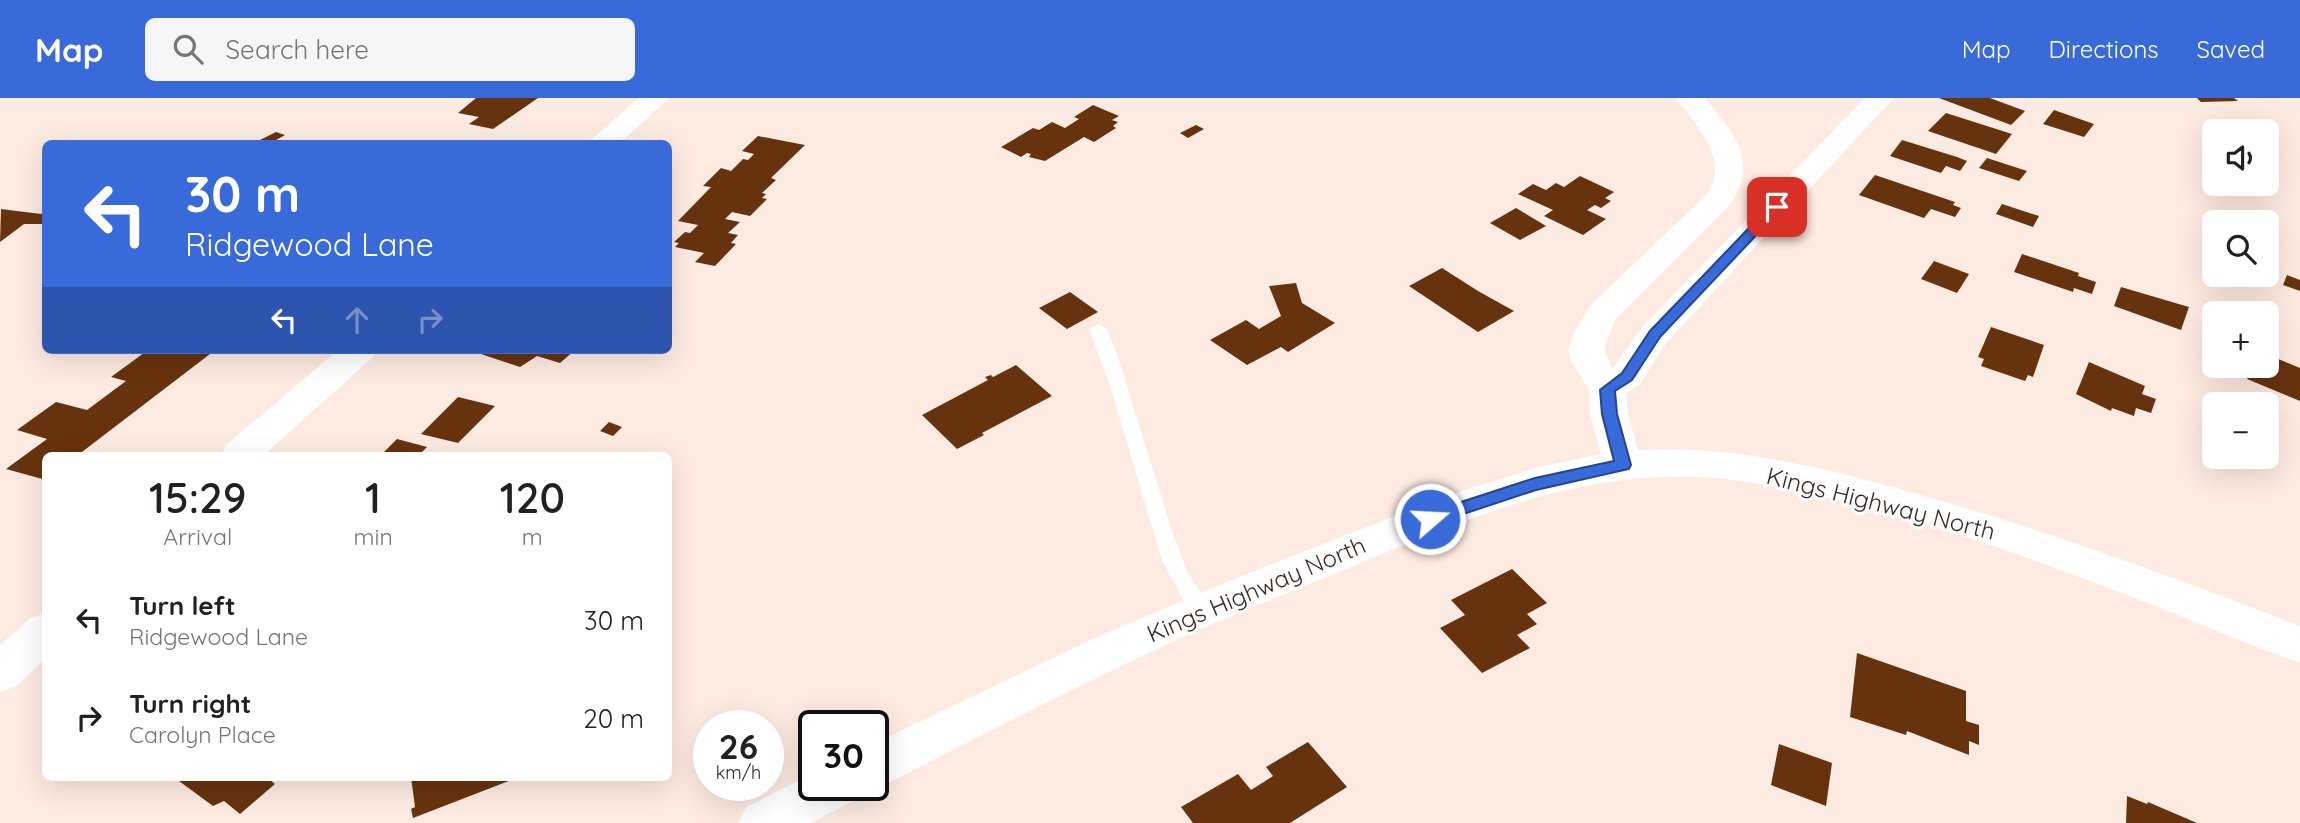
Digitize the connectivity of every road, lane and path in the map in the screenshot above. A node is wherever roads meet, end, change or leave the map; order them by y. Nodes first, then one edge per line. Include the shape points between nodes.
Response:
1 (655, 98) edge
2 (1690, 98) edge
3 (1880, 98) edge
4 (606, 140) edge
5 (1098, 329) dead end
6 (355, 354) edge
7 (1607, 390) junction
8 (243, 452) edge
9 (1623, 465) junction
10 (1201, 611) junction
11 (42, 634) edge
12 (2300, 645) edge
13 (0, 673) edge
14 (889, 759) edge
15 (806, 801) edge
16 (763, 823) edge

1 - 4 street
2 - 7 street via 1723,143 1730,164 1729,185 1616,299 1593,329 1586,349
3 - 7 street via 1655,334 1627,376
5 - 10 lane via 1112,361 1172,562
6 - 8 street
7 - 9 street
9 - 10 street, Kings Highway North via 1535,484 1451,511
9 - 12 street, Kings Highway North via 1688,463 1746,469 1880,497 2105,569
10 - 14 street, Kings Highway North
11 - 13 street
15 - 16 street

